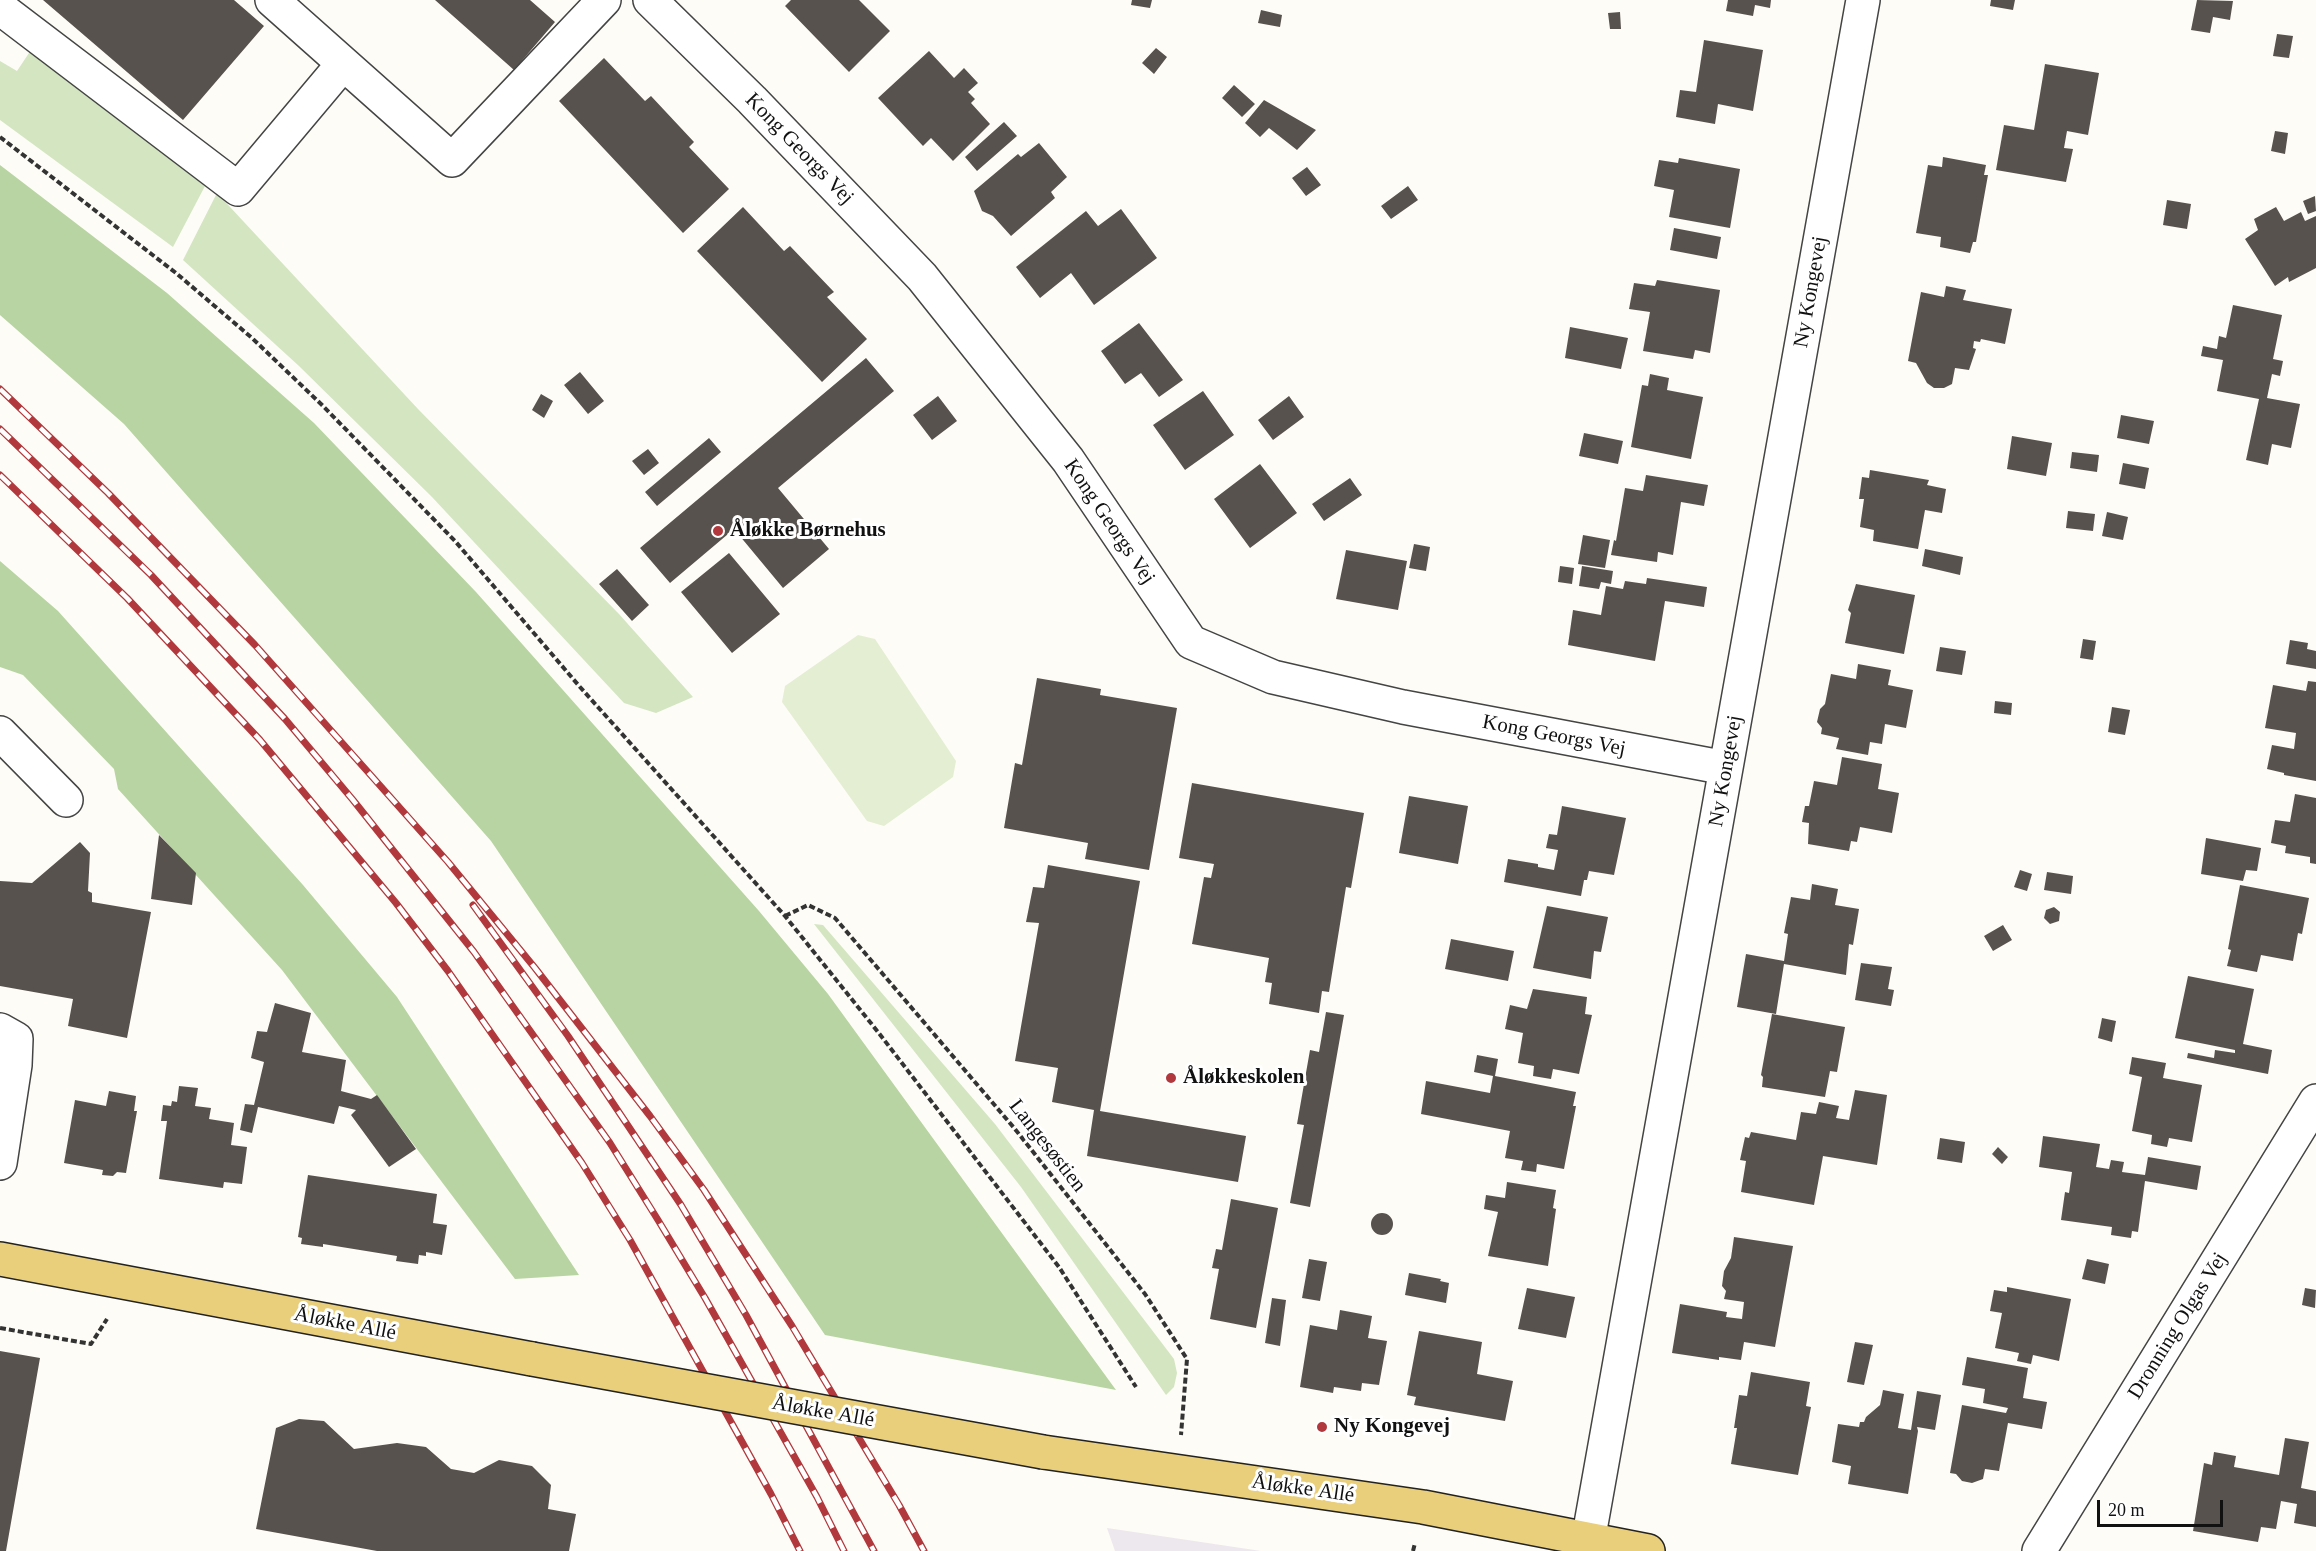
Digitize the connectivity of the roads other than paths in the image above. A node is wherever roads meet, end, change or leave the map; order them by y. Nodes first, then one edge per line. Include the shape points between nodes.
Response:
1 (272, 0) edge
2 (604, 0) edge
3 (650, 0) edge
4 (1863, 0) edge
5 (0, 8) edge
6 (343, 64) junction
7 (0, 733) edge
8 (1726, 768) junction
9 (66, 800) dead end
10 (0, 1030) edge
11 (2316, 1101) edge
12 (0, 1163) edge
13 (0, 1259) edge
14 (1588, 1541) junction
15 (1648, 1551) edge
16 (2039, 1551) edge

1 - 6 street
2 - 6 street via 452,160
3 - 8 street, Kong Georgs Vej via 752,99 922,278 1068,460 1191,642 1273,677 1403,707
4 - 8 street, Ny Kongevej
5 - 6 street via 238,189
7 - 9 street
8 - 14 street, Ny Kongevej
10 - 12 street via 16,1039
11 - 16 street, Dronning Olgas Vej
13 - 14 main road, Åløkke Allé, bridge via 1042,1452 1423,1507
14 - 15 main road, Åløkke Allé

